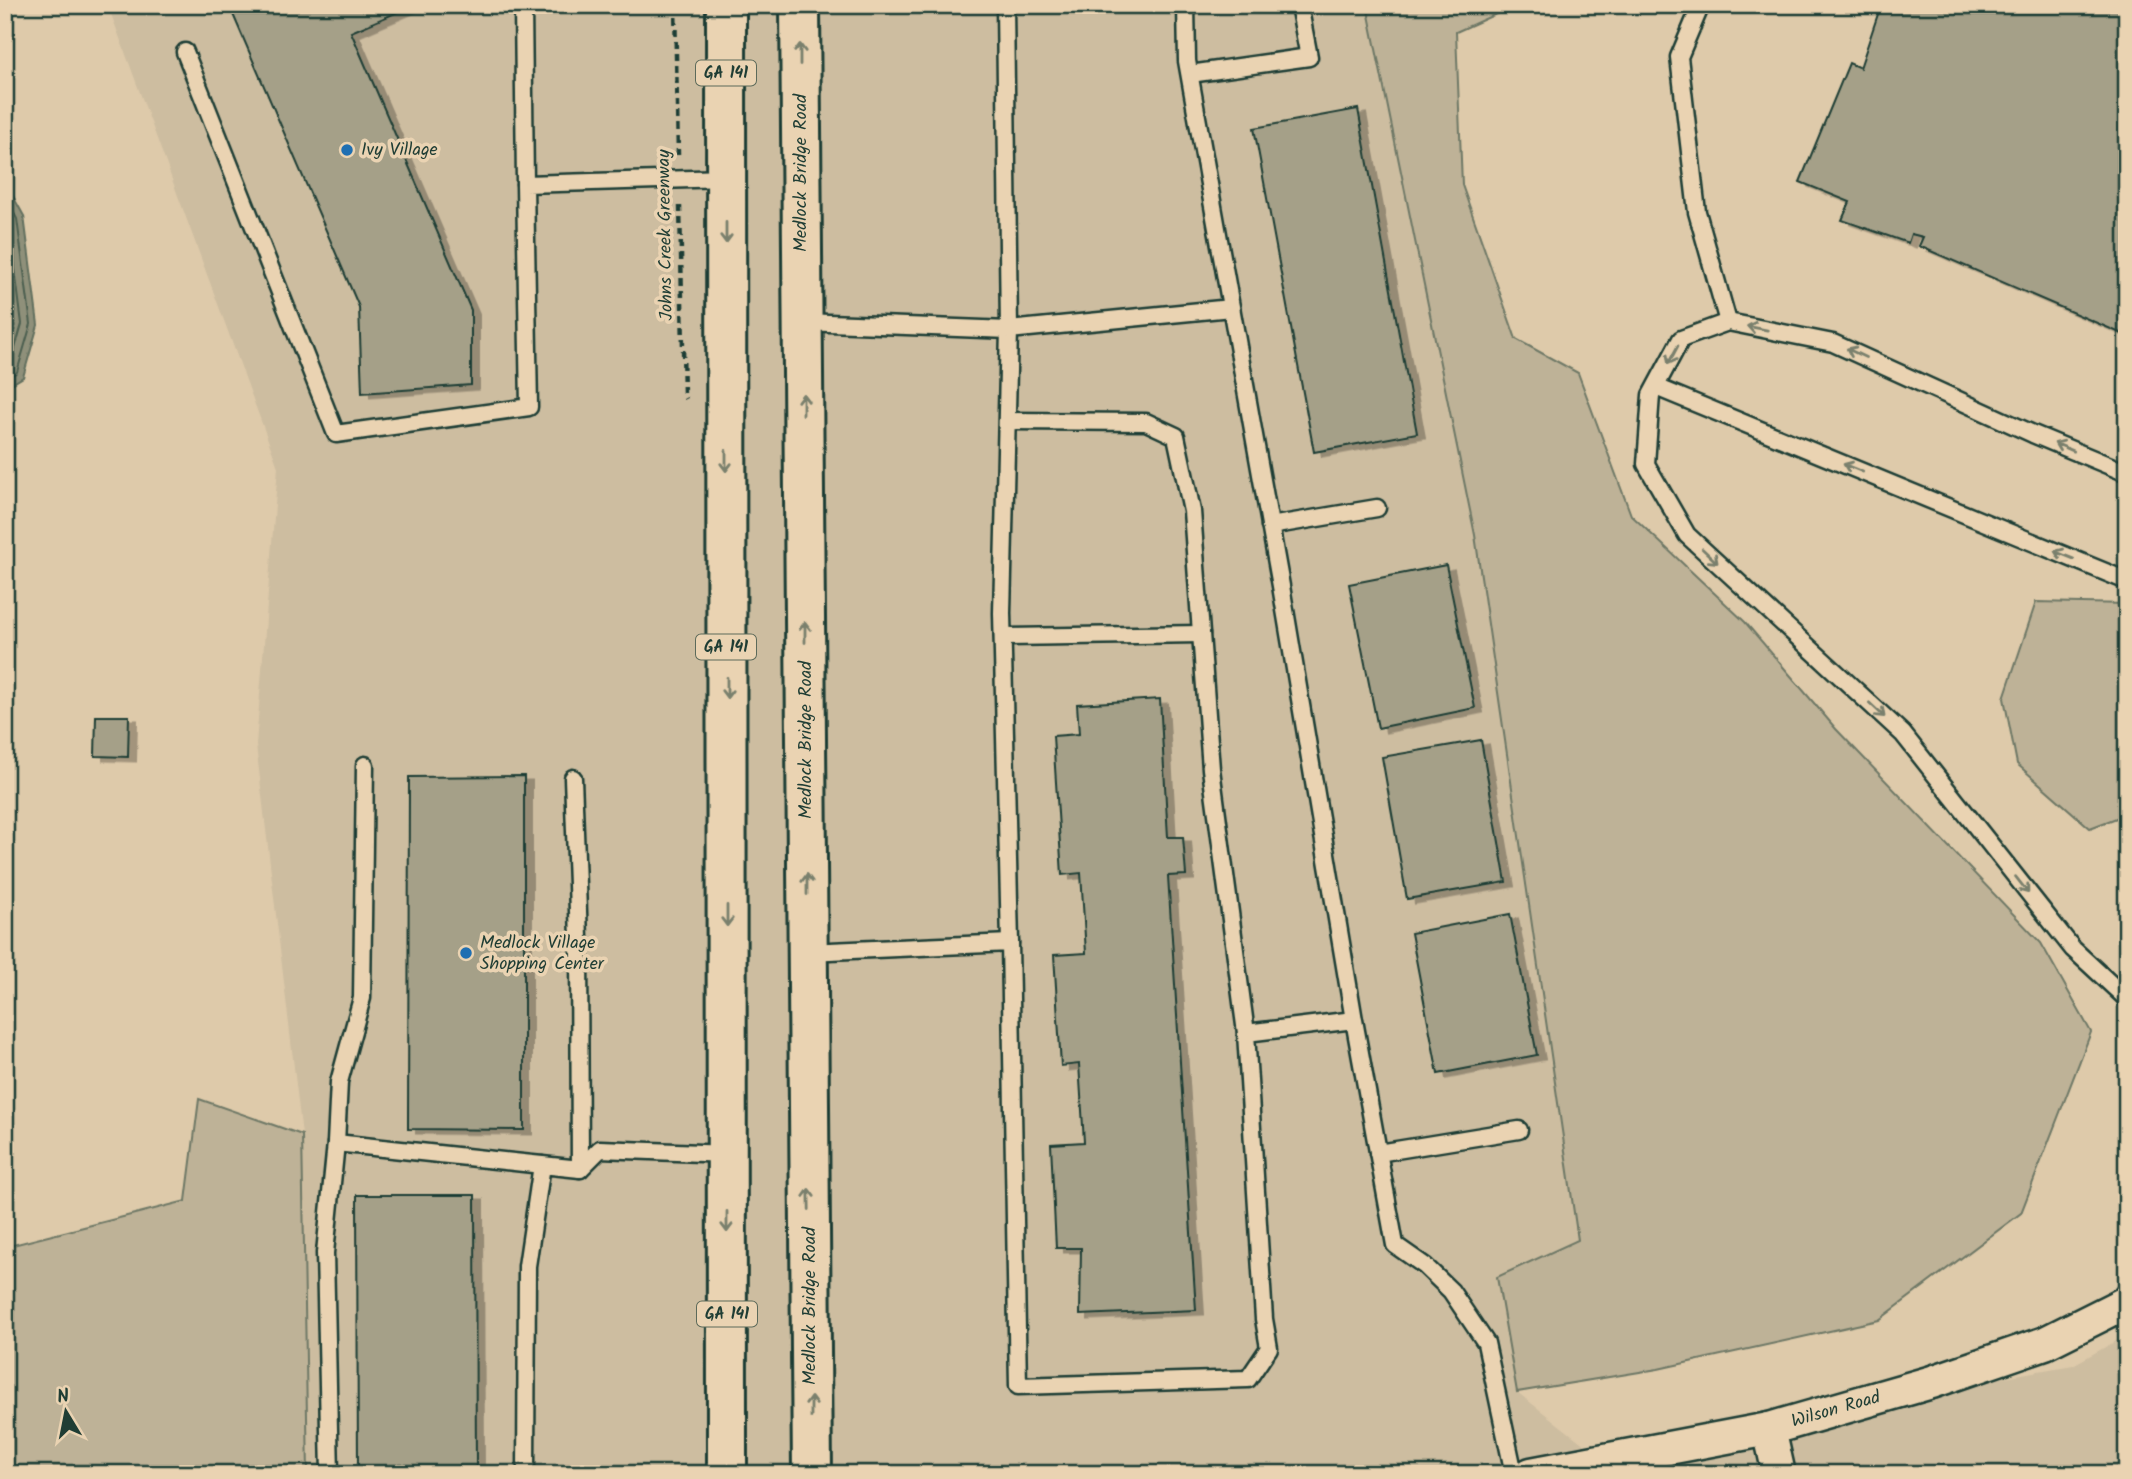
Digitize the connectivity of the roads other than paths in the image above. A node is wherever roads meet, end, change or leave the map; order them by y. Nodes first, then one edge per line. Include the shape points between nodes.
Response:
1 (523, 5) edge
2 (726, 5) edge
3 (800, 5) edge
4 (1005, 5) edge
5 (1186, 5) edge
6 (1299, 5) edge
7 (1701, 5) edge
8 (185, 52) dead end
9 (1190, 74) junction
10 (726, 178) junction
11 (525, 184) junction
12 (1231, 308) junction
13 (803, 322) junction
14 (1728, 322) junction
15 (1009, 330) junction
16 (1656, 387) junction
17 (1008, 421) junction
18 (2127, 473) edge
19 (1377, 508) dead end
20 (1270, 526) junction
21 (2127, 581) edge
22 (1201, 634) junction
23 (1003, 637) junction
24 (365, 765) dead end
25 (573, 778) dead end
26 (1010, 943) junction
27 (807, 952) junction
28 (2127, 999) edge
29 (1354, 1020) junction
30 (1246, 1033) junction
31 (1519, 1130) dead end
32 (336, 1143) junction
33 (1378, 1153) junction
34 (727, 1154) junction
35 (542, 1165) junction
36 (580, 1169) junction
37 (2127, 1302) edge
38 (1769, 1429) junction
39 (330, 1474) edge
40 (526, 1474) edge
41 (727, 1474) edge
42 (812, 1474) edge
43 (1514, 1474) edge
44 (1531, 1474) edge
45 (1779, 1474) edge

1 - 11 lane
2 - 10 highway, GA 141
13 -> 3 highway, Medlock Bridge Road
4 - 15 lane
5 - 9 lane
6 - 9 lane via 1309,57
7 - 14 lane via 1679,57 1697,212
8 - 11 lane via 336,434 529,407
9 - 12 lane
10 - 11 lane
10 -> 34 highway, GA 141
12 - 15 lane
12 - 20 lane
13 - 15 lane
27 -> 13 highway, Medlock Bridge Road
14 -> 16 lane via 1681,339
18 -> 14 lane via 1833,342
15 - 17 lane
21 -> 16 lane
16 -> 28 lane via 1651,395 1646,464 1686,535 1903,734 2073,948
17 - 22 lane via 1146,422 1176,436 1192,511
17 - 23 lane
19 - 20 lane
20 - 29 lane
22 - 23 lane
22 - 30 lane via 1211,769
23 - 26 lane
24 - 32 lane via 362,998 339,1082
25 - 36 lane
26 - 27 lane
26 - 30 lane via 1018,1386 1248,1379 1269,1348
42 -> 27 highway, Medlock Bridge Road
29 - 30 lane
29 - 33 lane
31 - 33 lane
32 - 35 lane
32 - 39 lane via 325,1253
33 - 43 lane via 1395,1245 1451,1291 1486,1343
34 - 36 lane via 600,1149
34 -> 41 highway, GA 141
35 - 36 lane
35 - 40 lane via 527,1266
37 - 38 street, Wilson Road via 2007,1357
38 - 44 street, Wilson Road
38 - 45 street

